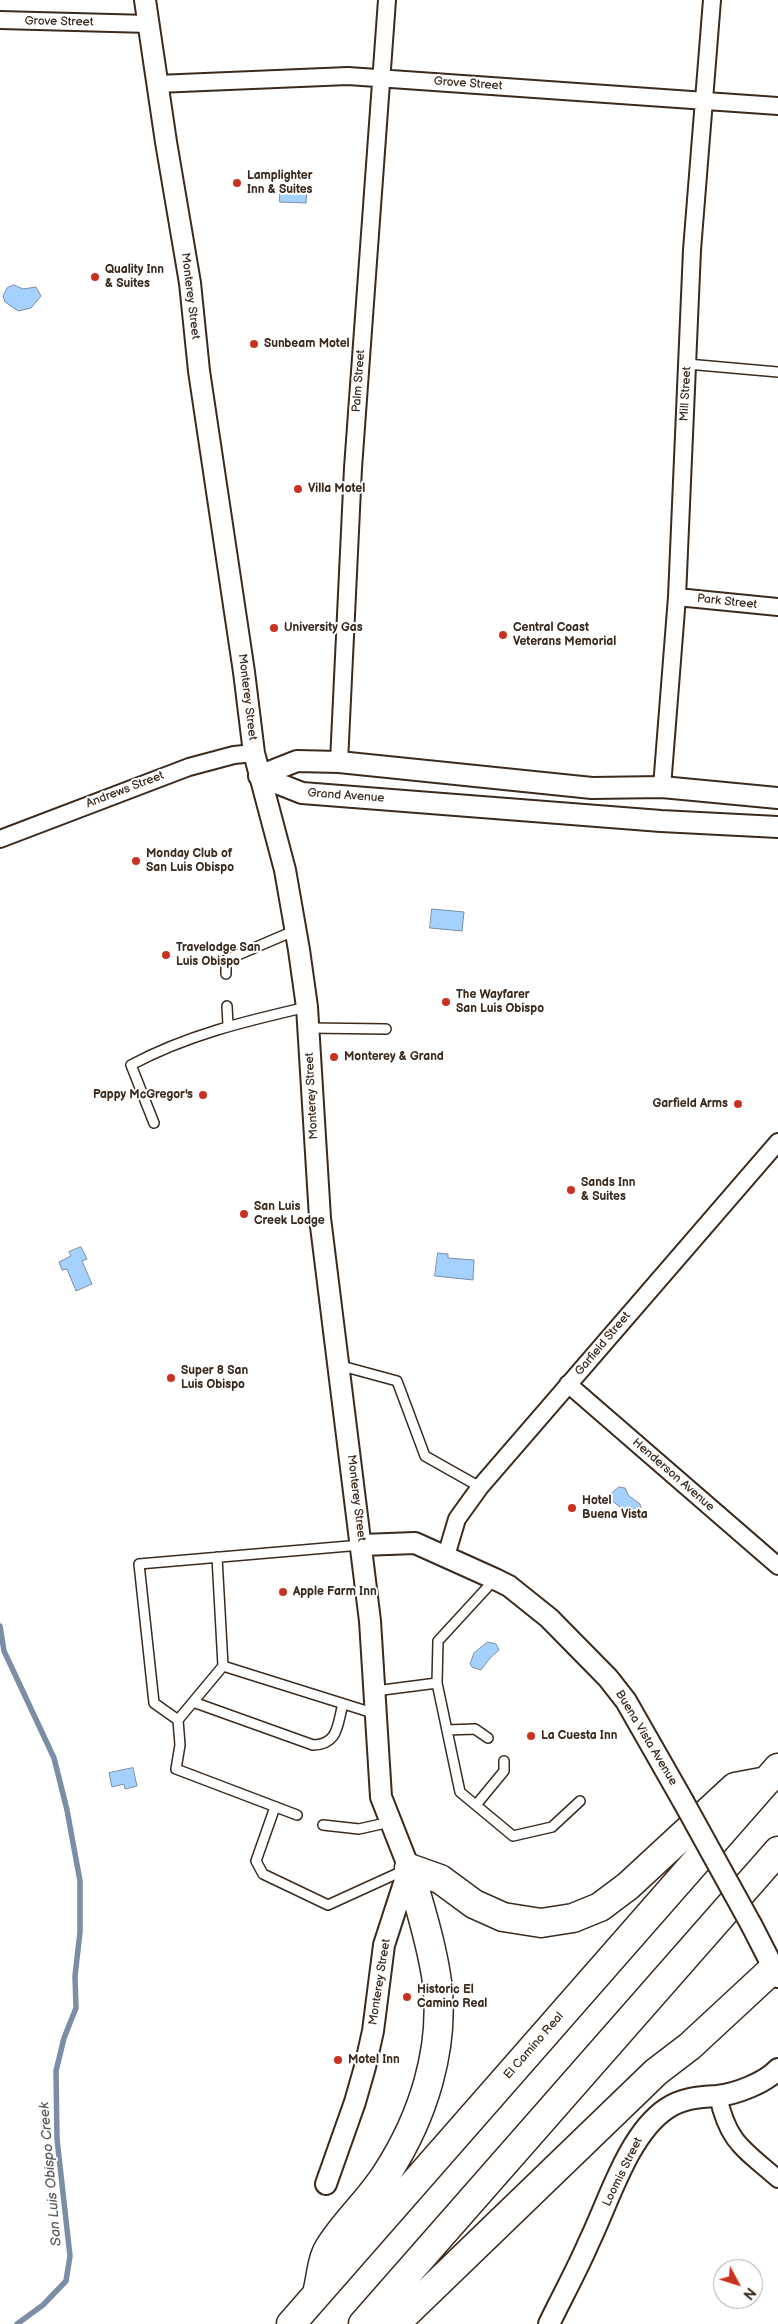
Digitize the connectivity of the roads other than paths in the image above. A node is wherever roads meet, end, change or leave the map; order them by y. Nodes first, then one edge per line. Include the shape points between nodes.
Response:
1 (145, 0) edge
2 (387, 0) edge
3 (712, 0) edge
4 (0, 20) edge
5 (149, 24) junction
6 (381, 78) junction
7 (157, 84) junction
8 (703, 100) junction
9 (778, 106) edge
10 (687, 364) junction
11 (778, 372) edge
12 (677, 597) junction
13 (778, 607) edge
14 (254, 753) junction
15 (339, 762) junction
16 (259, 776) junction
17 (662, 787) junction
18 (778, 798) edge
19 (661, 821) junction
20 (778, 827) edge
21 (0, 839) edge
22 (296, 930) junction
23 (226, 974) dead end
24 (227, 1006) dead end
25 (307, 1007) junction
26 (228, 1025) junction
27 (309, 1028) junction
28 (386, 1029) dead end
29 (154, 1123) dead end
30 (778, 1142) edge
31 (338, 1364) junction
32 (568, 1384) junction
33 (480, 1487) junction
34 (362, 1545) junction
35 (446, 1556) junction
36 (217, 1557) junction
37 (778, 1566) edge
38 (495, 1579) junction
39 (224, 1666) junction
40 (437, 1683) junction
41 (374, 1691) junction
42 (193, 1702) junction
43 (343, 1704) junction
44 (376, 1714) junction
45 (178, 1720) junction
46 (447, 1730) junction
47 (488, 1738) dead end
48 (504, 1761) dead end
49 (772, 1775) edge
50 (580, 1801) dead end
51 (476, 1805) junction
52 (275, 1807) junction
53 (297, 1815) dead end
54 (390, 1822) junction
55 (323, 1825) dead end
56 (778, 1850) edge
57 (409, 1868) junction
58 (775, 1973) edge
59 (778, 2069) edge
60 (718, 2096) junction
61 (778, 2179) edge
62 (326, 2184) dead end
63 (318, 2292) junction
64 (291, 2324) edge
65 (363, 2324) edge
66 (395, 2324) edge
67 (549, 2324) edge

1 - 5 street, Monterey Street
2 - 6 street, Palm Street
3 - 8 street, Mill Street
4 - 5 street, Grove Street
5 - 7 street, Monterey Street
6 - 7 street, Grove Street via 348,76
6 - 8 street, Grove Street
6 - 15 street, Palm Street via 353,468
7 - 14 street, Monterey Street via 190,284 199,371
8 - 9 street, Grove Street
8 - 10 street, Mill Street
10 - 11 lane
10 - 12 street, Mill Street
12 - 13 street, Park Street
12 - 17 street, Mill Street
14 - 16 street, Monterey Street
14 - 21 street, Andrews Street via 189,767
15 - 16 street via 297,761
15 - 17 street via 592,788
16 - 19 street, Grand Avenue via 302,793
16 - 22 street, Monterey Street via 285,870
17 - 18 street
17 - 19 street
19 - 20 street, Grand Avenue
22 - 23 lane via 226,960
22 - 25 street, Monterey Street
24 - 26 lane
25 - 26 lane
25 - 27 street, Monterey Street
26 - 29 lane via 161,1049 131,1065
27 - 28 lane
27 - 31 street, Monterey Street via 320,1218
30 - 32 street, Garfield Street
31 - 33 lane via 397,1381 425,1456
31 - 34 street, Monterey Street
32 - 33 street, Garfield Street
32 - 37 street, Henderson Avenue
33 - 35 street, Garfield Street via 457,1519
34 - 35 street, Buena Vista Avenue via 415,1543
34 - 36 lane
34 - 41 street, Monterey Street
35 - 38 street, Buena Vista Avenue
36 - 39 lane
36 - 45 lane via 139,1564 154,1703
38 - 40 lane via 438,1641
38 - 58 street, Buena Vista Avenue, bridge via 509,1586 549,1618 608,1678 637,1718
39 - 42 lane
39 - 43 lane
40 - 41 lane
40 - 46 lane
41 - 44 street, Monterey Street
42 - 43 lane via 313,1745 325,1744 333,1738
42 - 45 lane
43 - 44 lane
44 - 54 street, Monterey Street via 381,1797
45 - 52 lane via 180,1745 176,1769
46 - 47 lane via 475,1729
46 - 51 lane via 460,1792
48 - 51 lane via 504,1771
49 - 57 highway via 736,1788 628,1886 600,1907 573,1918 541,1923 503,1917 474,1904 440,1879
49 - 63 highway, El Camino Real
50 - 51 lane via 552,1827 512,1836
52 - 53 lane
52 - 57 lane via 256,1861 263,1874 328,1905
54 - 55 lane via 359,1829
54 - 57 street, Monterey Street
56 - 65 highway
57 - 62 street, Monterey Street via 384,1945 373,2032 356,2102
57 - 63 highway via 437,1983 439,2016 431,2070 416,2118 396,2158 328,2250
58 - 66 highway via 656,2072
59 - 60 street, Loomis Street via 758,2084
60 - 61 street via 723,2118 736,2142
60 - 67 street, Loomis Street via 684,2100 667,2108 635,2141
63 - 64 highway, El Camino Real

